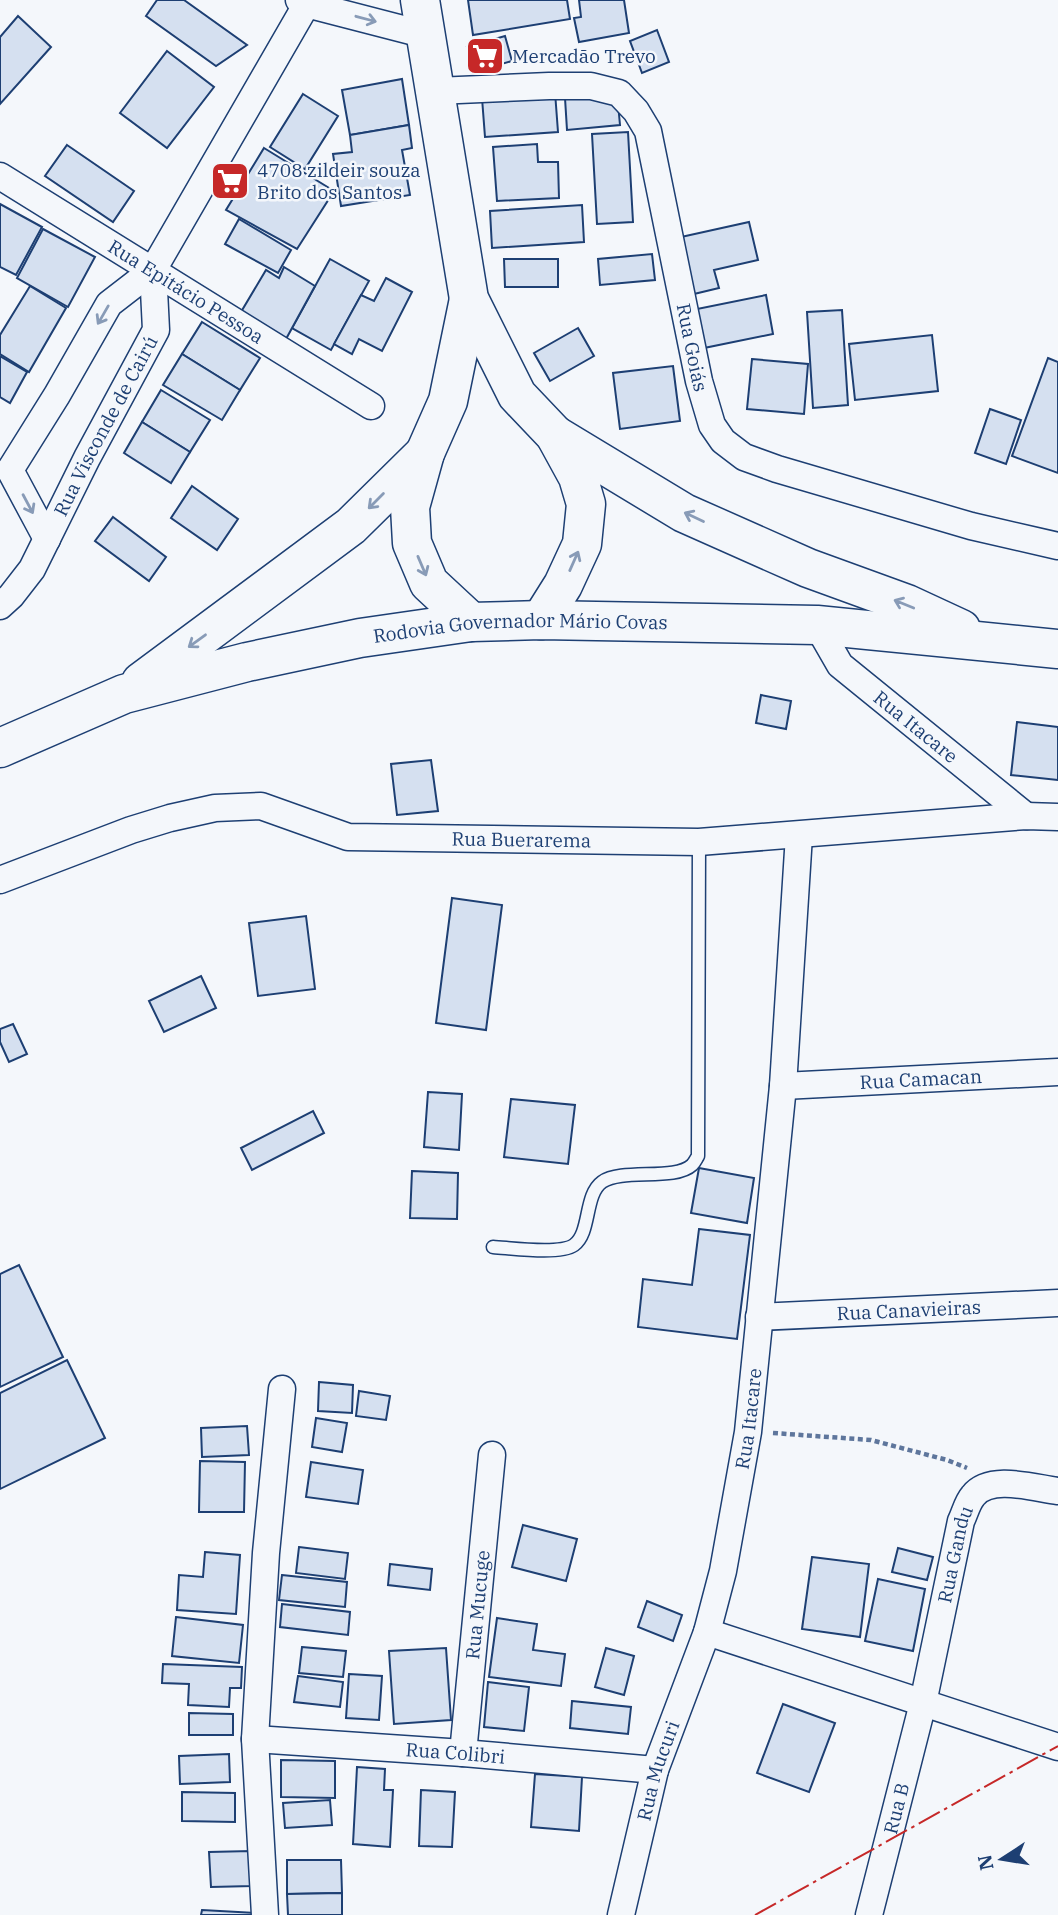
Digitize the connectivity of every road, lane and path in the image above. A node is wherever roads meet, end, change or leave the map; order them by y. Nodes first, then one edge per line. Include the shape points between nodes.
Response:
1 (305, 1) edge
2 (423, 18) edge
3 (436, 91) junction
4 (0, 176) edge
5 (153, 270) junction
6 (469, 299) junction
7 (517, 395) junction
8 (449, 401) junction
9 (371, 406) dead end
10 (555, 435) junction
11 (425, 453) junction
12 (5, 472) edge
13 (47, 539) junction
14 (1058, 545) edge
15 (0, 606) edge
16 (541, 620) junction
17 (471, 622) junction
18 (817, 625) junction
19 (988, 642) junction
20 (1058, 649) edge
21 (124, 694) junction
22 (0, 748) edge
23 (1026, 816) junction
24 (1058, 817) edge
25 (799, 835) junction
26 (699, 842) junction
27 (0, 880) edge
28 (1058, 1072) edge
29 (783, 1086) junction
30 (493, 1247) dead end
31 (1058, 1303) edge
32 (759, 1317) junction
33 (282, 1389) dead end
34 (748, 1432) junction
35 (492, 1455) dead end
36 (1007, 1484) junction
37 (1058, 1492) edge
38 (707, 1632) junction
39 (923, 1703) junction
40 (255, 1739) junction
41 (1058, 1747) edge
42 (463, 1753) junction
43 (655, 1770) junction
44 (265, 1915) edge
45 (621, 1915) edge
46 (869, 1915) edge

1 -> 2 street
1 - 5 street, Rua Visconde de Cairú
2 - 3 main road
3 - 6 main road
3 - 14 street, Rua Goiás via 591,86 619,93 636,111 648,131 712,425 723,441 744,457 971,526
4 - 5 street, Rua Epitácio Pessoa
5 - 9 street, Rua Epitácio Pessoa
5 -> 12 street, Rua Visconde de Cairú via 109,304 57,395
5 - 13 street, Rua Visconde de Cairú via 156,330
6 - 7 main road
6 - 8 main road
7 - 8 main road via 483,391
7 - 10 main road
8 - 11 main road
16 -> 10 main road via 582,544 586,504 578,477
19 -> 10 main road via 684,513
11 -> 17 main road via 410,507 412,543 429,583
11 -> 21 main road via 351,526
12 -> 13 street, Rua Visconde de Cairú
13 - 15 street, Rua Visconde de Cairú via 32,569
16 - 17 main road, Rodovia Governador Mário Covas
16 - 18 main road, Rodovia Governador Mário Covas
17 - 21 main road, Rodovia Governador Mário Covas via 360,638
18 - 19 main road, Rodovia Governador Mário Covas
18 - 23 street, Rua Itacare via 840,665
19 - 20 main road, Rodovia Governador Mário Covas
21 - 22 main road, Rodovia Governador Mário Covas
23 - 24 street, Rua Buerarema
23 - 25 street, Rua Buerarema
25 - 26 street, Rua Buerarema
25 - 29 street, Rua Itacare
26 - 27 street, Rua Buerarema via 348,837 261,806 215,808 131,830
26 - 30 lane via 698,1156 691,1166 671,1172 603,1181 581,1238 573,1246 561,1251
28 - 29 street, Rua Camacan
29 - 32 street, Rua Itacare
31 - 32 street, Rua Canavieiras
32 - 34 street, Rua Itacare
33 - 40 street via 265,1553
34 - 36 path via 871,1440 947,1460
34 - 38 street, Rua Itacare
35 - 42 street, Rua Mucuge
36 - 37 street, Rua Gandu
36 - 39 street, Rua Gandu via 979,1490 961,1521
38 - 39 street
38 - 43 street, Rua Mucuri
39 - 41 street
39 - 46 street, Rua B
40 - 42 street, Rua Colibri
40 - 44 street
42 - 43 street, Rua Colibri
43 - 45 street, Rua Mucuri

